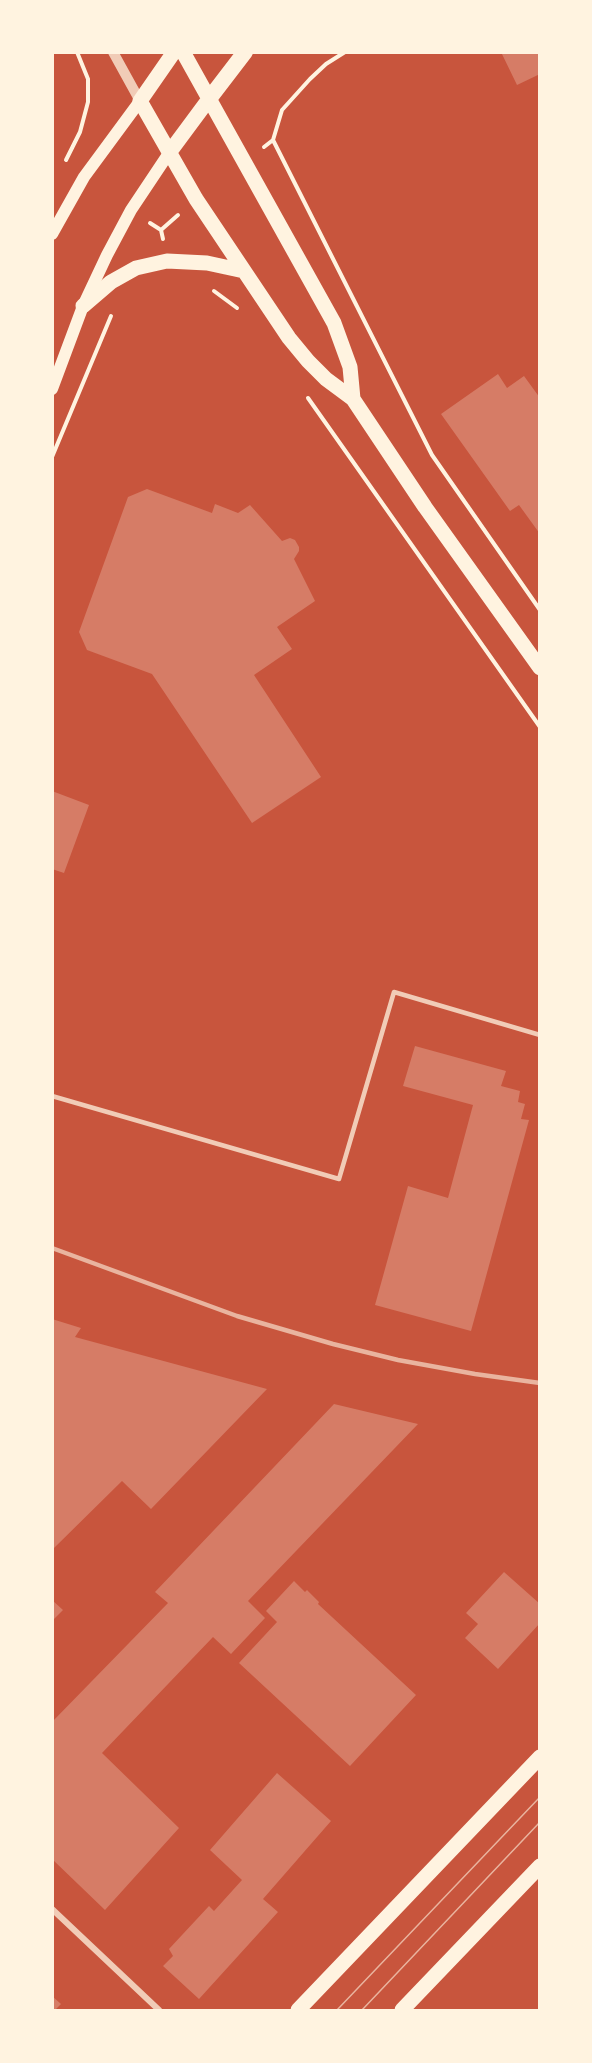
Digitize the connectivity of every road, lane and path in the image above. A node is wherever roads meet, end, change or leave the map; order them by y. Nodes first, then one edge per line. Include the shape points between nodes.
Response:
1 (77, 52) edge
2 (113, 52) edge
3 (174, 52) edge
4 (183, 52) edge
5 (244, 52) edge
6 (345, 52) edge
7 (208, 99) junction
8 (140, 101) junction
9 (169, 153) junction
10 (64, 164) dead end
11 (52, 234) edge
12 (244, 271) junction
13 (206, 286) dead end
14 (83, 306) junction
15 (240, 310) dead end
16 (113, 311) dead end
17 (52, 389) edge
18 (305, 393) dead end
19 (353, 399) junction
20 (52, 457) edge
21 (540, 610) edge
22 (540, 669) edge
23 (540, 727) edge
24 (540, 1035) edge
25 (52, 1096) edge
26 (540, 1757) edge
27 (540, 1866) edge
28 (52, 1909) edge
29 (159, 2010) edge
30 (298, 2010) edge
31 (402, 2010) edge

1 - 10 path via 88,80 88,102 80,132
2 - 8 street
3 - 8 main road
4 - 7 main road
5 - 7 highway
6 - 21 path via 326,64 282,110 273,140 432,455
7 - 9 main road
7 - 19 main road via 334,323 350,367
8 - 9 main road
8 - 11 main road via 84,177
9 - 12 main road
9 - 14 main road via 127,217
12 - 14 main road via 207,263 167,261 136,268 111,282
12 - 19 main road via 308,361
13 - 15 path
14 - 17 main road
16 - 20 path
18 - 23 path
19 - 22 main road
24 - 25 lane via 394,992 339,1179
26 - 30 main road
27 - 31 main road
28 - 29 street

